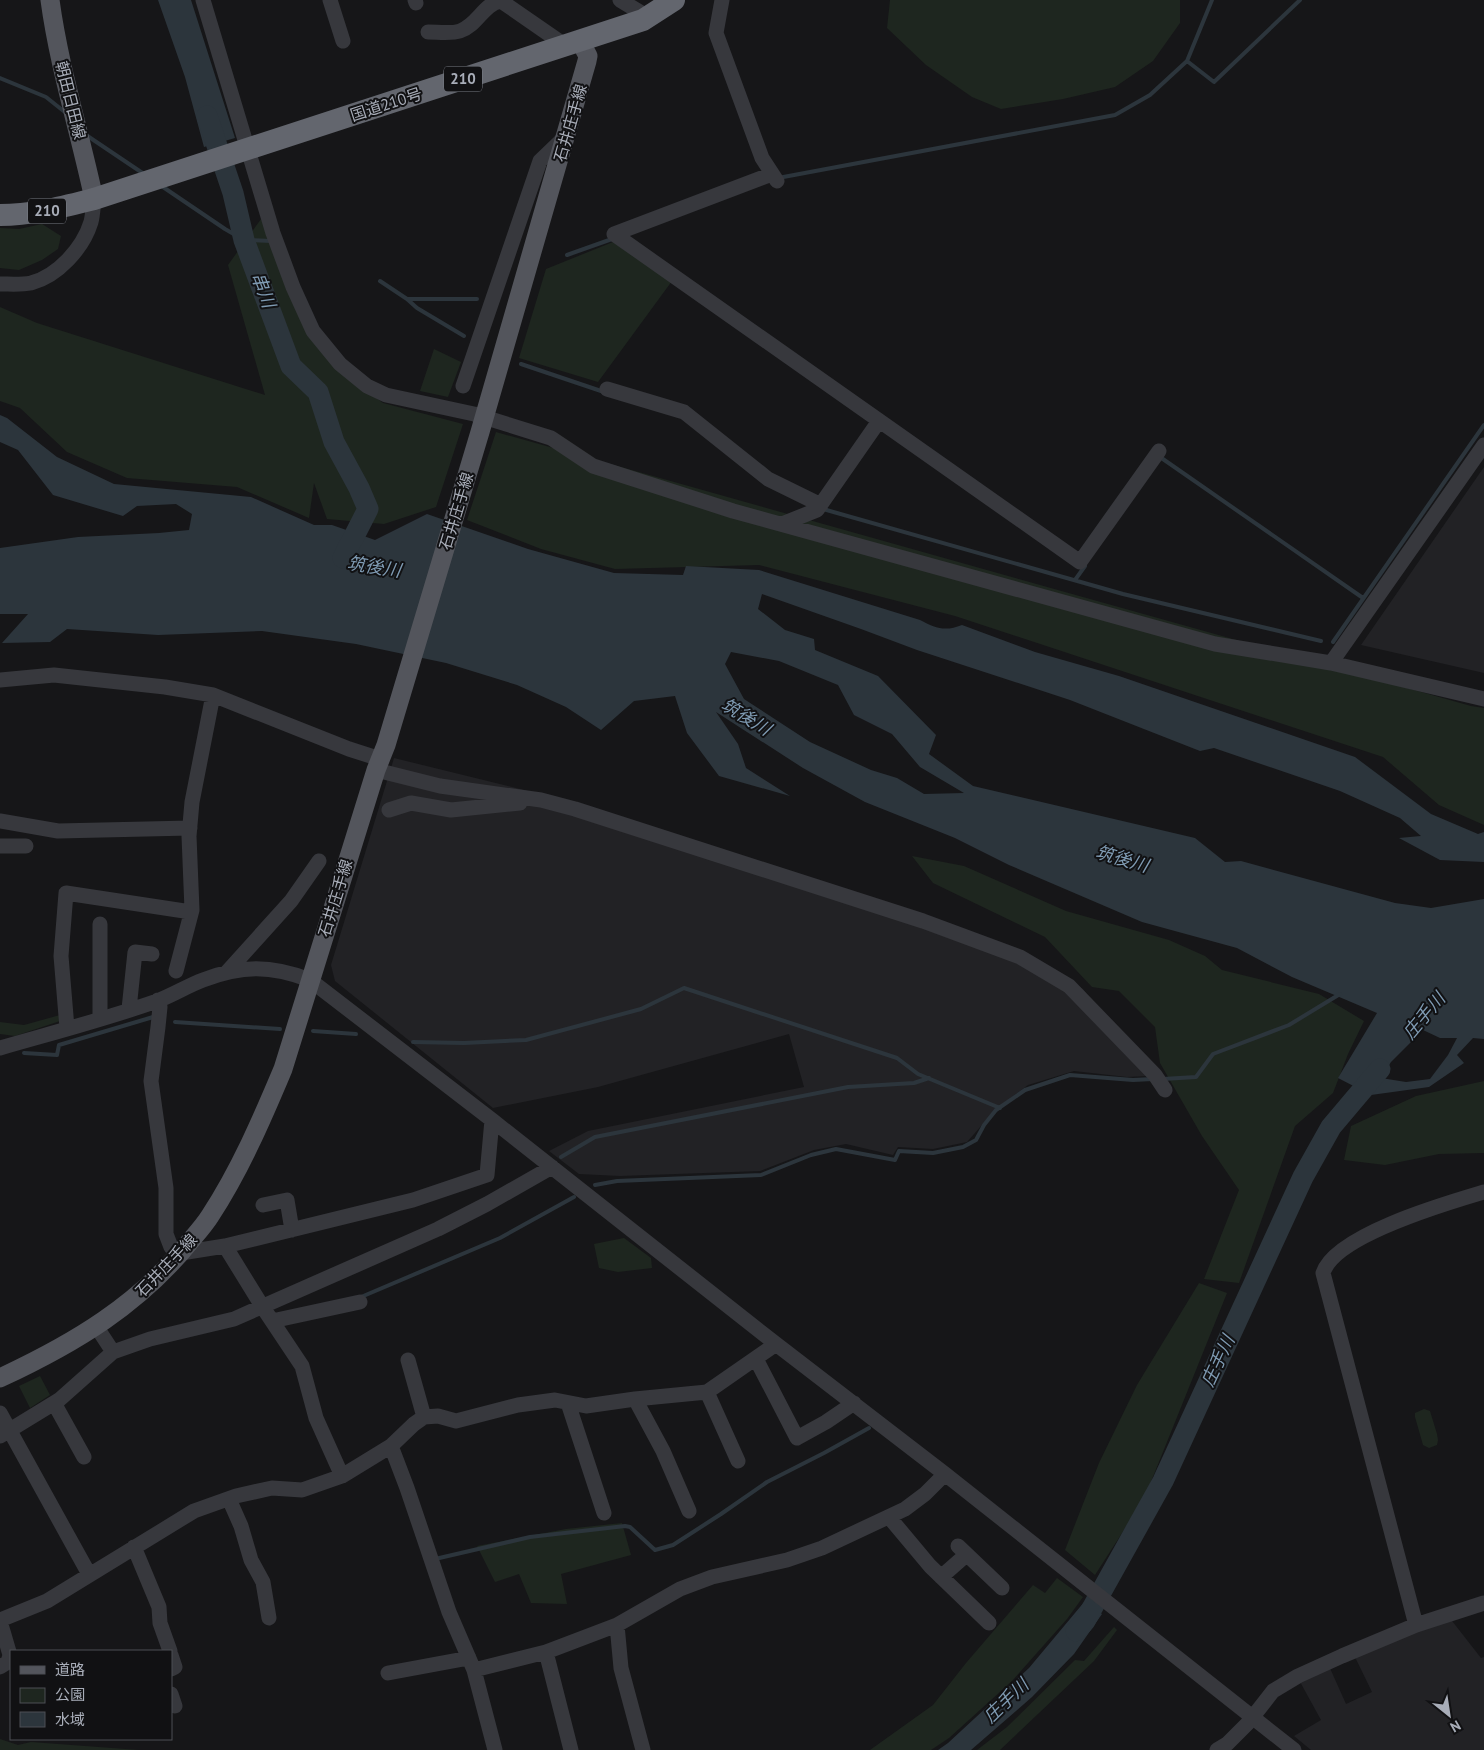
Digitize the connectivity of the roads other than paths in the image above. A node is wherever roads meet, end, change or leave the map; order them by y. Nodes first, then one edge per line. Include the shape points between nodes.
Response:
1 (50, 0) edge
2 (203, 0) edge
3 (330, 0) edge
4 (620, 0) edge
5 (674, 0) edge
6 (722, 0) edge
7 (495, 1) edge
8 (648, 17) junction
9 (428, 32) dead end
10 (343, 41) dead end
11 (573, 44) junction
12 (566, 136) junction
13 (247, 148) junction
14 (94, 199) junction
15 (0, 215) edge
16 (0, 284) edge
17 (463, 386) dead end
18 (607, 389) dead end
19 (880, 421) junction
20 (482, 424) junction
21 (1484, 445) edge
22 (1158, 451) dead end
23 (819, 508) junction
24 (782, 524) junction
25 (1331, 663) junction
26 (0, 680) edge
27 (213, 695) junction
28 (1484, 699) edge
29 (380, 758) junction
30 (541, 800) junction
31 (389, 810) dead end
32 (0, 821) edge
33 (190, 828) junction
34 (0, 846) edge
35 (26, 846) dead end
36 (319, 861) dead end
37 (191, 912) junction
38 (100, 924) dead end
39 (152, 954) dead end
40 (176, 971) dead end
41 (227, 972) junction
42 (310, 980) junction
43 (158, 1000) junction
44 (129, 1009) junction
45 (100, 1018) junction
46 (67, 1028) junction
47 (0, 1048) edge
48 (1165, 1090) dead end
49 (492, 1120) junction
50 (552, 1167) junction
51 (487, 1175) junction
52 (1484, 1192) edge
53 (491, 1197) junction
54 (263, 1205) dead end
55 (292, 1230) junction
56 (225, 1246) junction
57 (181, 1253) junction
58 (360, 1302) dead end
59 (262, 1306) junction
60 (272, 1321) junction
61 (96, 1326) junction
62 (776, 1344) junction
63 (113, 1352) junction
64 (756, 1359) junction
65 (408, 1360) dead end
66 (0, 1378) edge
67 (707, 1392) junction
68 (635, 1399) junction
69 (568, 1402) junction
70 (54, 1403) junction
71 (854, 1403) junction
72 (0, 1413) edge
73 (424, 1417) junction
74 (5, 1433) edge
75 (391, 1446) junction
76 (84, 1457) dead end
77 (738, 1461) dead end
78 (944, 1474) junction
79 (342, 1476) junction
80 (229, 1499) junction
81 (689, 1510) dead end
82 (604, 1513) dead end
83 (889, 1518) junction
84 (134, 1547) junction
85 (89, 1574) junction
86 (941, 1577) junction
87 (1002, 1588) dead end
88 (1484, 1603) edge
89 (268, 1618) dead end
90 (0, 1621) edge
91 (989, 1623) dead end
92 (618, 1625) junction
93 (1416, 1625) junction
94 (170, 1650) edge
95 (546, 1652) junction
96 (172, 1658) edge
97 (472, 1664) junction
98 (0, 1667) edge
99 (172, 1668) edge
100 (388, 1673) dead end
101 (1254, 1717) junction
102 (495, 1750) edge
103 (571, 1750) edge
104 (643, 1750) edge
105 (1217, 1750) edge
106 (1294, 1750) edge

1 - 14 main road, 朝田日田線
2 - 13 street
3 - 10 street
4 - 8 street
5 - 8 highway, 国道210号 / 210
6 - 19 street via 716,33 762,158 775,177 618,237
7 - 9 street via 460,31
7 - 11 street via 501,1
8 - 11 highway, 国道210号 / 210
11 - 12 main road, 石井庄手線 via 588,56
11 - 13 highway, 国道210号 / 210
12 - 17 street via 540,160
12 - 20 main road, 石井庄手線
13 - 14 highway, 国道210号 / 210
13 - 20 street via 293,287 313,331 340,364 367,386 386,395
14 - 15 highway, 210 via 58,209
14 - 16 street via 86,233 66,262 41,279 29,283
18 - 23 street via 684,412 768,479
19 - 22 street via 1080,562
19 - 23 street
20 - 24 street via 551,438 593,466
20 - 29 main road, 石井庄手線
21 - 25 street
23 - 24 street
24 - 25 street via 1215,644
25 - 28 street
26 - 27 street via 54,676
27 - 29 street via 349,749
27 - 33 street
29 - 30 street via 440,786
29 - 42 main road, 石井庄手線
30 - 31 street via 451,810 411,803
30 - 48 street via 798,880 1020,957 1069,986 1155,1075
32 - 33 street via 58,831
33 - 37 street
34 - 35 street
36 - 41 street via 291,901
37 - 40 street
37 - 46 street via 66,893 61,956
38 - 45 street
39 - 44 street via 135,952
41 - 42 street via 259,968 287,971
41 - 43 street
42 - 49 street
42 - 57 main road, 石井庄手線 via 283,1070 265,1111 231,1182 209,1218
43 - 44 street
43 - 57 street via 160,1007 151,1081 166,1188 166,1234 171,1247
44 - 45 street
45 - 46 street
46 - 47 street
49 - 50 street
49 - 51 street
50 - 53 street
50 - 62 street
51 - 53 street
51 - 55 street via 413,1200
52 - 93 street via 1382,1228 1341,1251 1326,1264 1323,1273
53 - 59 street via 438,1229
54 - 55 street via 287,1200
55 - 56 street
56 - 57 street
56 - 59 street
57 - 61 main road, 石井庄手線 via 138,1295
58 - 60 street
59 - 60 street
59 - 63 street via 234,1319 150,1339
60 - 79 street via 302,1366 316,1418
61 - 63 street
61 - 66 main road, 石井庄手線 via 39,1360
62 - 64 street
62 - 71 street
63 - 70 street
64 - 67 street
64 - 71 street via 797,1438
65 - 73 street
67 - 68 street
67 - 77 street
68 - 69 street via 586,1406
68 - 81 street
69 - 73 street via 555,1400 518,1405 456,1421 438,1416
69 - 82 street
70 - 74 street
70 - 76 street
71 - 78 street
72 - 74 street
73 - 75 street
74 - 85 street
75 - 79 street
75 - 97 street via 442,1592
78 - 83 street via 925,1494
78 - 101 street
79 - 80 street via 302,1490 272,1488
80 - 84 street via 194,1511
80 - 89 street via 251,1560 263,1582
83 - 86 street
83 - 92 street via 787,1560 712,1577 680,1589
84 - 85 street
84 - 94 street via 159,1607 160,1624
85 - 90 street via 47,1601
86 - 87 street via 962,1551
86 - 91 street
88 - 93 street
90 - 98 street via 10,1655 8,1662
92 - 95 street
92 - 104 street via 621,1668
93 - 101 street via 1298,1676 1273,1691
95 - 97 street
95 - 103 street
96 - 99 street via 175,1667
97 - 100 street
97 - 102 street
101 - 105 street
101 - 106 street

